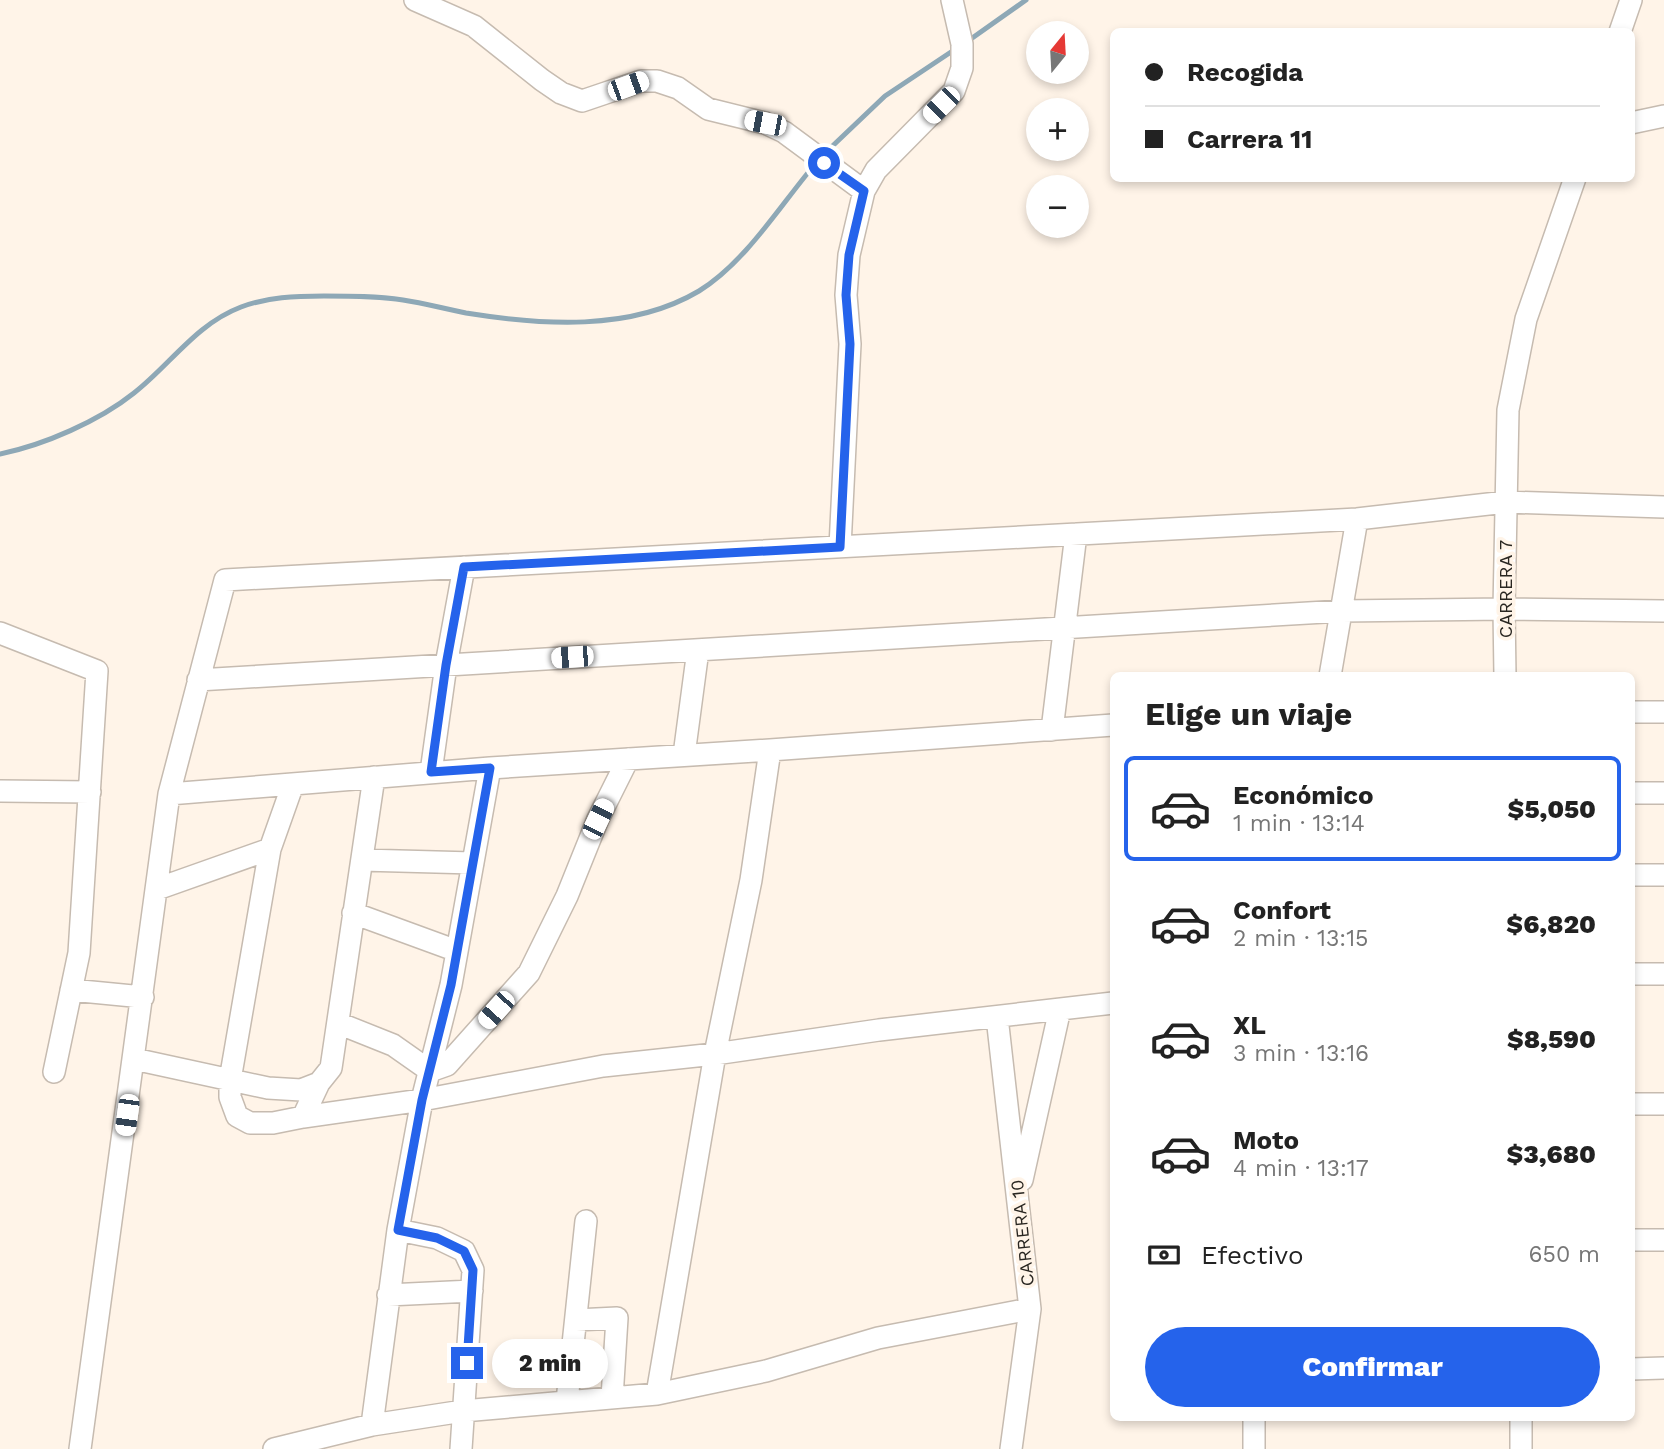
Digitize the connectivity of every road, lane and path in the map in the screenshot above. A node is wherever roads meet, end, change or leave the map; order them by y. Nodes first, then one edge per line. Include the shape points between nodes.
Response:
1 (415, 0) edge
2 (952, 0) edge
3 (1631, 0) edge
4 (1621, 28) edge
5 (1664, 116) edge
6 (1635, 122) edge
7 (1574, 182) edge
8 (864, 191) junction
9 (1506, 502) junction
10 (1664, 507) edge
11 (1357, 519) junction
12 (1076, 534) junction
13 (840, 547) junction
14 (464, 567) junction
15 (1504, 609) junction
16 (1342, 611) junction
17 (1664, 611) edge
18 (1064, 628) junction
19 (0, 633) edge
20 (698, 650) junction
21 (446, 665) junction
22 (1331, 672) edge
23 (1505, 672) edge
24 (198, 680) junction
25 (1635, 712) edge
26 (1664, 712) edge
27 (1110, 726) edge
28 (1052, 730) junction
29 (770, 750) junction
30 (684, 755) junction
31 (628, 759) junction
32 (490, 768) junction
33 (431, 772) junction
34 (374, 777) junction
35 (293, 784) junction
36 (0, 791) edge
37 (90, 792) junction
38 (1635, 793) edge
39 (1664, 793) edge
40 (169, 794) junction
41 (270, 849) junction
42 (362, 860) junction
43 (473, 863) junction
44 (1635, 875) edge
45 (1664, 875) edge
46 (157, 889) junction
47 (354, 913) junction
48 (457, 951) junction
49 (1664, 974) edge
50 (1635, 975) edge
51 (71, 990) junction
52 (143, 997) junction
53 (1110, 1003) edge
54 (1060, 1009) junction
55 (997, 1017) junction
56 (338, 1023) junction
57 (715, 1054) junction
58 (134, 1059) junction
59 (430, 1071) junction
60 (54, 1072) dead end
61 (230, 1080) junction
62 (319, 1083) junction
63 (422, 1100) junction
64 (1635, 1104) edge
65 (1664, 1104) edge
66 (303, 1117) junction
67 (1018, 1196) junction
68 (586, 1221) dead end
69 (398, 1230) junction
70 (1635, 1240) edge
71 (1664, 1240) edge
72 (472, 1291) junction
73 (388, 1295) junction
74 (1030, 1309) junction
75 (576, 1320) junction
76 (1664, 1368) edge
77 (1635, 1369) edge
78 (657, 1394) junction
79 (612, 1398) junction
80 (567, 1401) junction
81 (463, 1411) junction
82 (1254, 1421) edge
83 (1521, 1421) edge
84 (372, 1425) junction
85 (80, 1449) edge
86 (274, 1449) edge
87 (461, 1449) edge
88 (1011, 1449) edge
89 (1254, 1449) edge
90 (1521, 1449) edge

1 - 8 street via 474,26 561,93 582,101 641,81 657,81 708,108 784,132
2 - 8 street via 962,44 962,68 954,91 876,170
3 - 4 street
5 - 6 street
7 - 9 street, CARRERA 7 via 1525,319 1508,410
8 - 13 street via 849,255 846,295 850,344
9 - 10 street
9 - 11 street
9 - 15 street, CARRERA 7
11 - 12 street
11 - 16 street
12 - 13 street
12 - 18 street
13 - 14 street
14 - 21 street
14 - 24 street via 225,580
15 - 16 street
15 - 17 street
15 - 23 street, CARRERA 7
16 - 18 street
16 - 22 street
18 - 20 street
18 - 28 street
19 - 37 street via 97,671
20 - 21 street
20 - 30 street
21 - 24 street
21 - 33 street
24 - 40 street
25 - 26 street
27 - 28 street
28 - 29 street
29 - 30 street
29 - 57 street via 751,880
30 - 31 street
31 - 32 street
31 - 59 street via 529,973 447,1065
32 - 33 street
32 - 43 street
33 - 34 street
34 - 35 street
34 - 42 street
35 - 40 street
35 - 41 street
36 - 37 street
37 - 51 street via 79,953
38 - 39 street
40 - 46 street
41 - 46 street
41 - 61 street
42 - 43 street
42 - 47 street
43 - 48 street
44 - 45 street
46 - 52 street
47 - 48 street
47 - 56 street
48 - 59 street
49 - 50 street
51 - 52 street
51 - 60 street
52 - 58 street
53 - 54 street
54 - 55 street
54 - 67 street
55 - 57 street
55 - 67 street, CARRERA 10
56 - 59 street via 393,1045
56 - 62 street via 331,1068
57 - 63 street via 603,1066
57 - 78 street
58 - 61 street
58 - 85 street
59 - 63 street
61 - 62 street via 301,1090
61 - 66 street via 237,1116 250,1123 273,1124
62 - 66 street
63 - 66 street
63 - 69 street
64 - 65 street
67 - 74 street, CARRERA 10
68 - 75 street
69 - 72 street via 437,1238 464,1251 473,1270
69 - 73 street
70 - 71 street
72 - 73 street
72 - 81 street
73 - 84 street
74 - 78 street via 878,1338 766,1371
74 - 88 street, CARRERA 10
75 - 79 street via 617,1318
75 - 80 street
76 - 77 street
78 - 79 street
79 - 80 street
80 - 81 street
81 - 84 street
81 - 87 street
82 - 89 street
83 - 90 street
84 - 86 street

